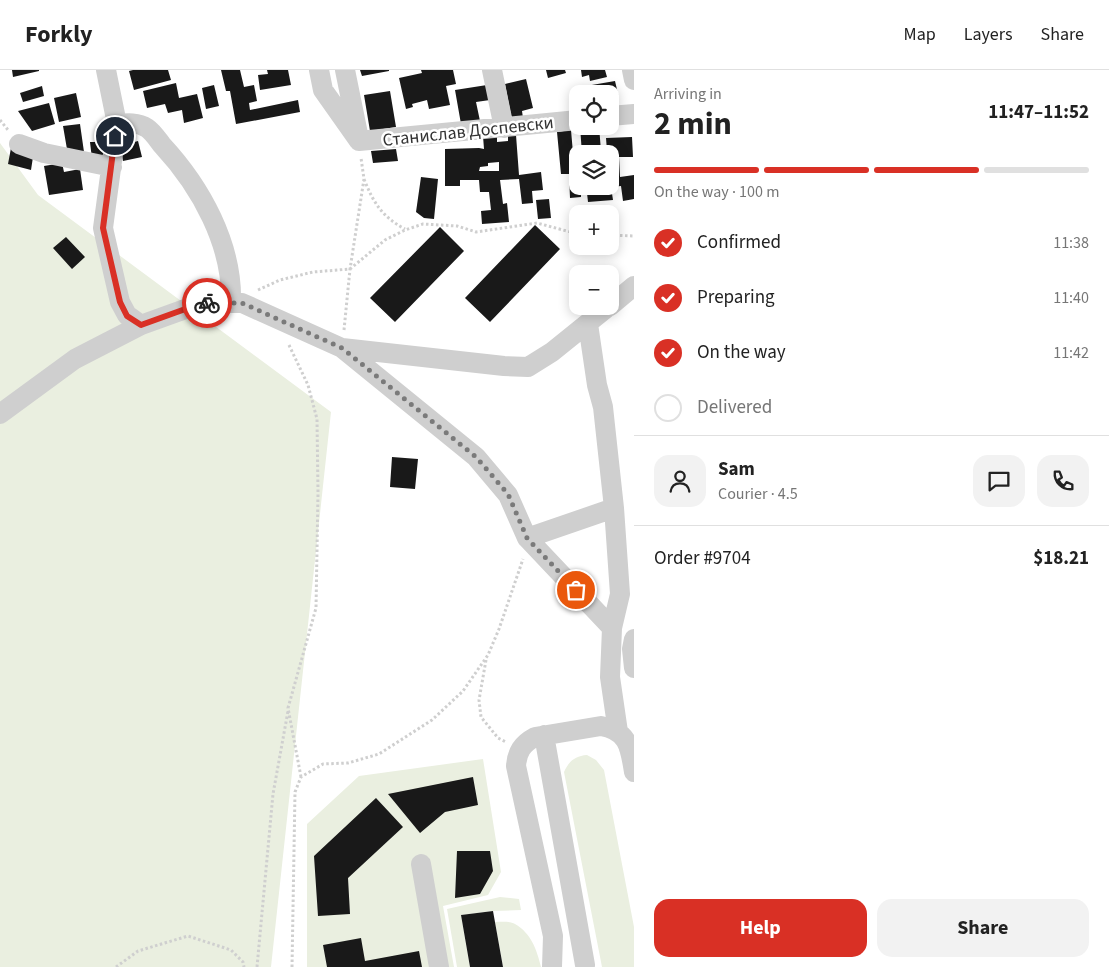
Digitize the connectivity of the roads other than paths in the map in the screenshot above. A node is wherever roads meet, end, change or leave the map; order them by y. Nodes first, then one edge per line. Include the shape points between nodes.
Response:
1 (106, 70) edge
2 (319, 70) edge
3 (345, 70) edge
4 (492, 70) edge
5 (632, 70) edge
6 (634, 80) edge
7 (634, 114) edge
8 (619, 115) edge
9 (569, 121) edge
10 (117, 124) junction
11 (504, 128) junction
12 (359, 141) junction
13 (19, 144) dead end
14 (112, 167) junction
15 (634, 286) edge
16 (619, 298) edge
17 (237, 303) junction
18 (599, 315) edge
19 (588, 324) junction
20 (141, 325) junction
21 (342, 348) junction
22 (0, 414) edge
23 (614, 508) junction
24 (527, 538) junction
25 (612, 628) junction
26 (634, 639) edge
27 (634, 668) edge
28 (618, 732) junction
29 (544, 735) junction
30 (634, 772) edge
31 (421, 864) dead end
32 (553, 936) junction
33 (586, 966) edge
34 (439, 967) edge
35 (552, 967) edge

1 - 10 street
2 - 12 street via 323,90
3 - 12 street
4 - 11 street
5 - 6 street
7 - 8 street
9 - 11 street, Станислав Доспевски
10 - 14 street
10 - 17 street via 131,123 146,128 175,159 204,202 220,237
11 - 12 street, Станислав Доспевски
13 - 14 street via 44,153
14 - 20 street via 103,228 120,302 127,316
15 - 16 street
17 - 20 street via 202,303
17 - 21 street
18 - 19 street
19 - 21 street via 528,367
19 - 23 street via 597,385 604,407
20 - 22 street via 75,359
21 - 24 street via 476,457 508,494
23 - 24 street
23 - 25 street via 620,594
24 - 25 street
25 - 28 street via 610,677
26 - 27 street
28 - 29 street via 601,726
28 - 30 street via 629,746
29 - 32 street via 535,737 521,748 516,766
29 - 33 street
31 - 34 street
32 - 33 street
32 - 35 street

